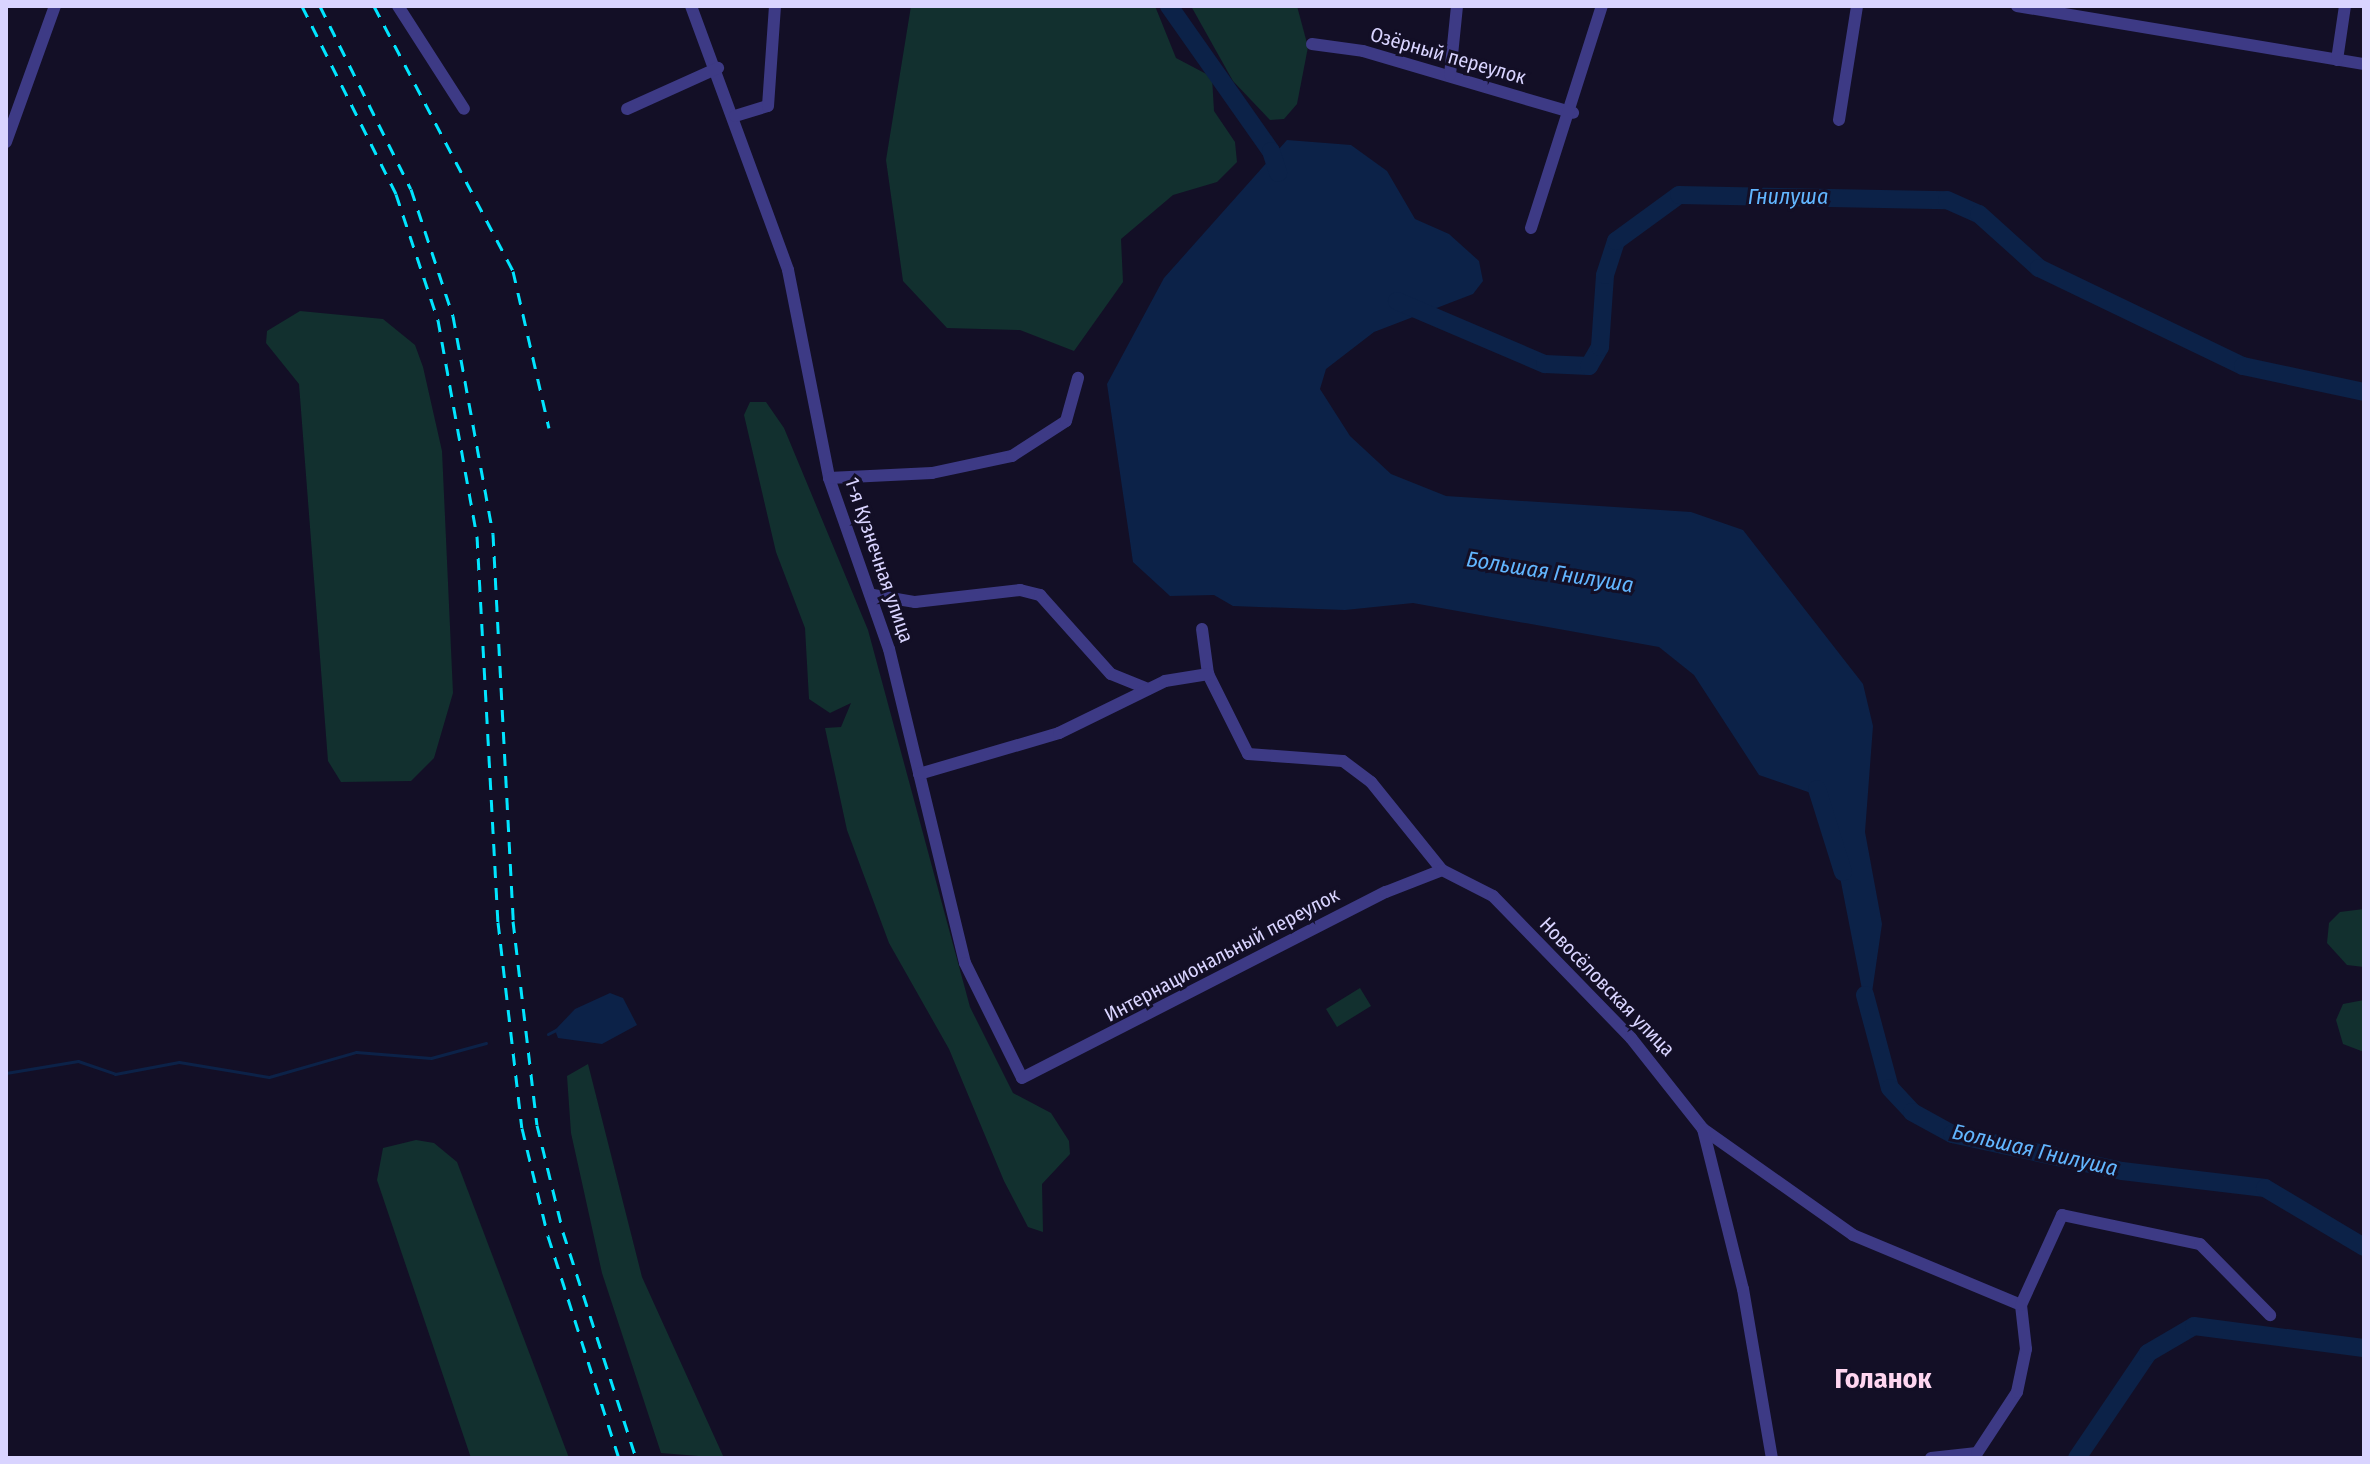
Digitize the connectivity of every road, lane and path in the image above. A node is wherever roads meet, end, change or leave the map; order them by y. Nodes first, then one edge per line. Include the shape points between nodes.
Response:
1 (55, 6) edge
2 (398, 6) edge
3 (691, 6) edge
4 (775, 6) edge
5 (1457, 6) edge
6 (1602, 6) edge
7 (1857, 6) edge
8 (2017, 6) edge
9 (2345, 6) edge
10 (2035, 7) edge
11 (1312, 44) dead end
12 (2337, 60) junction
13 (2364, 64) edge
14 (718, 68) junction
15 (1450, 75) junction
16 (464, 109) dead end
17 (627, 109) dead end
18 (1573, 113) junction
19 (735, 116) junction
20 (1839, 120) dead end
21 (6, 142) edge
22 (1531, 228) dead end
23 (1078, 378) dead end
24 (829, 478) junction
25 (873, 595) junction
26 (1202, 629) dead end
27 (1208, 674) junction
28 (1148, 689) junction
29 (919, 774) junction
30 (1442, 870) junction
31 (1022, 1078) joint
32 (1703, 1129) junction
33 (2021, 1305) junction
34 (2270, 1315) dead end
35 (1977, 1456) edge
36 (1772, 1458) edge
37 (1931, 1458) edge

1 - 21 street
2 - 16 street
3 - 14 street, 1-я Кузнечная улица
4 - 19 street via 768,106
5 - 15 street
6 - 18 street
7 - 20 street
8 - 10 street
9 - 12 street
10 - 12 street
11 - 15 street, Озёрный переулок
12 - 13 street
14 - 17 street
14 - 19 street, 1-я Кузнечная улица
15 - 18 street, Озёрный переулок
18 - 22 street
19 - 24 street, 1-я Кузнечная улица via 801,319
23 - 24 street via 1066,421 1012,456 932,473
24 - 25 street, 1-я Кузнечная улица
25 - 28 street via 915,602 1020,590 1040,595 1111,674
25 - 29 street, 1-я Кузнечная улица
26 - 27 street, Новосёловская улица
27 - 28 street
27 - 30 street, Новосёловская улица via 1248,754 1343,761 1371,782
28 - 29 street via 1059,733
29 - 31 street, 1-я Кузнечная улица via 974,988
30 - 31 street, Интернациональный переулок via 1362,903
30 - 32 street, Новосёловская улица via 1493,896 1641,1049
32 - 33 street, Новосёловская улица via 1853,1235
32 - 36 street via 1743,1289
33 - 34 street via 2062,1215 2200,1244
33 - 35 street via 2026,1349 2017,1392
35 - 37 street

